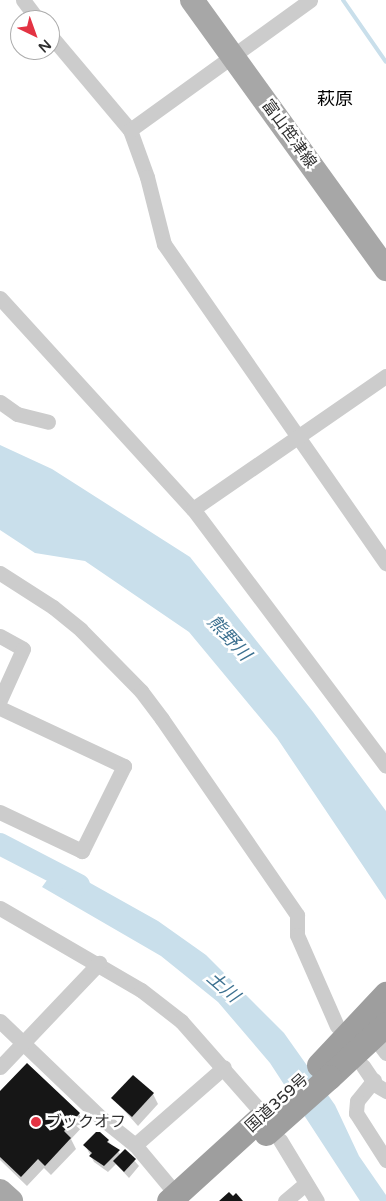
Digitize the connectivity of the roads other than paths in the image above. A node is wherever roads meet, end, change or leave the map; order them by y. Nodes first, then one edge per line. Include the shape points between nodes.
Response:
1 (192, 0) edge
2 (310, 0) edge
3 (60, 47) edge
4 (233, 56) junction
5 (130, 130) junction
6 (386, 269) edge
7 (0, 298) edge
8 (386, 376) edge
9 (0, 402) edge
10 (48, 422) dead end
11 (299, 437) junction
12 (193, 509) junction
13 (386, 564) edge
14 (0, 573) edge
15 (0, 636) edge
16 (0, 700) edge
17 (0, 708) edge
18 (386, 766) edge
19 (0, 812) edge
20 (0, 908) edge
21 (99, 963) junction
22 (386, 994) edge
23 (0, 1021) edge
24 (337, 1026) dead end
25 (381, 1028) edge
26 (23, 1042) junction
27 (363, 1066) dead end
28 (0, 1067) edge
29 (224, 1067) junction
30 (374, 1080) junction
31 (386, 1091) edge
32 (265, 1125) junction
33 (135, 1145) junction
34 (386, 1160) edge
35 (305, 1184) junction
36 (0, 1191) edge
37 (178, 1199) edge
38 (11, 1201) edge
39 (285, 1201) edge
40 (317, 1201) edge

1 - 4 main road, 富山笹津線
2 - 4 street
3 - 5 street
4 - 5 street
4 - 6 main road, 富山笹津線
5 - 11 street via 164,244
7 - 12 street
8 - 11 street
9 - 10 street via 16,414
11 - 12 street
11 - 13 street
12 - 18 street
14 - 24 street via 53,607 81,630 141,691 162,718 296,916 297,935
15 - 16 street via 24,649
17 - 19 street via 124,766 82,851
20 - 21 street
21 - 26 street
21 - 29 street via 181,1021
22 - 25 highway, 国道359号
23 - 26 street
25 - 32 highway, 国道359号 via 324,1071
26 - 28 street
26 - 33 street via 100,1117
27 - 30 street
29 - 32 street
29 - 33 street
30 - 31 street
30 - 34 street via 357,1101 356,1114
32 - 35 street
32 - 37 highway, 国道359号
33 - 37 street
35 - 39 street
35 - 40 street
36 - 38 main road

